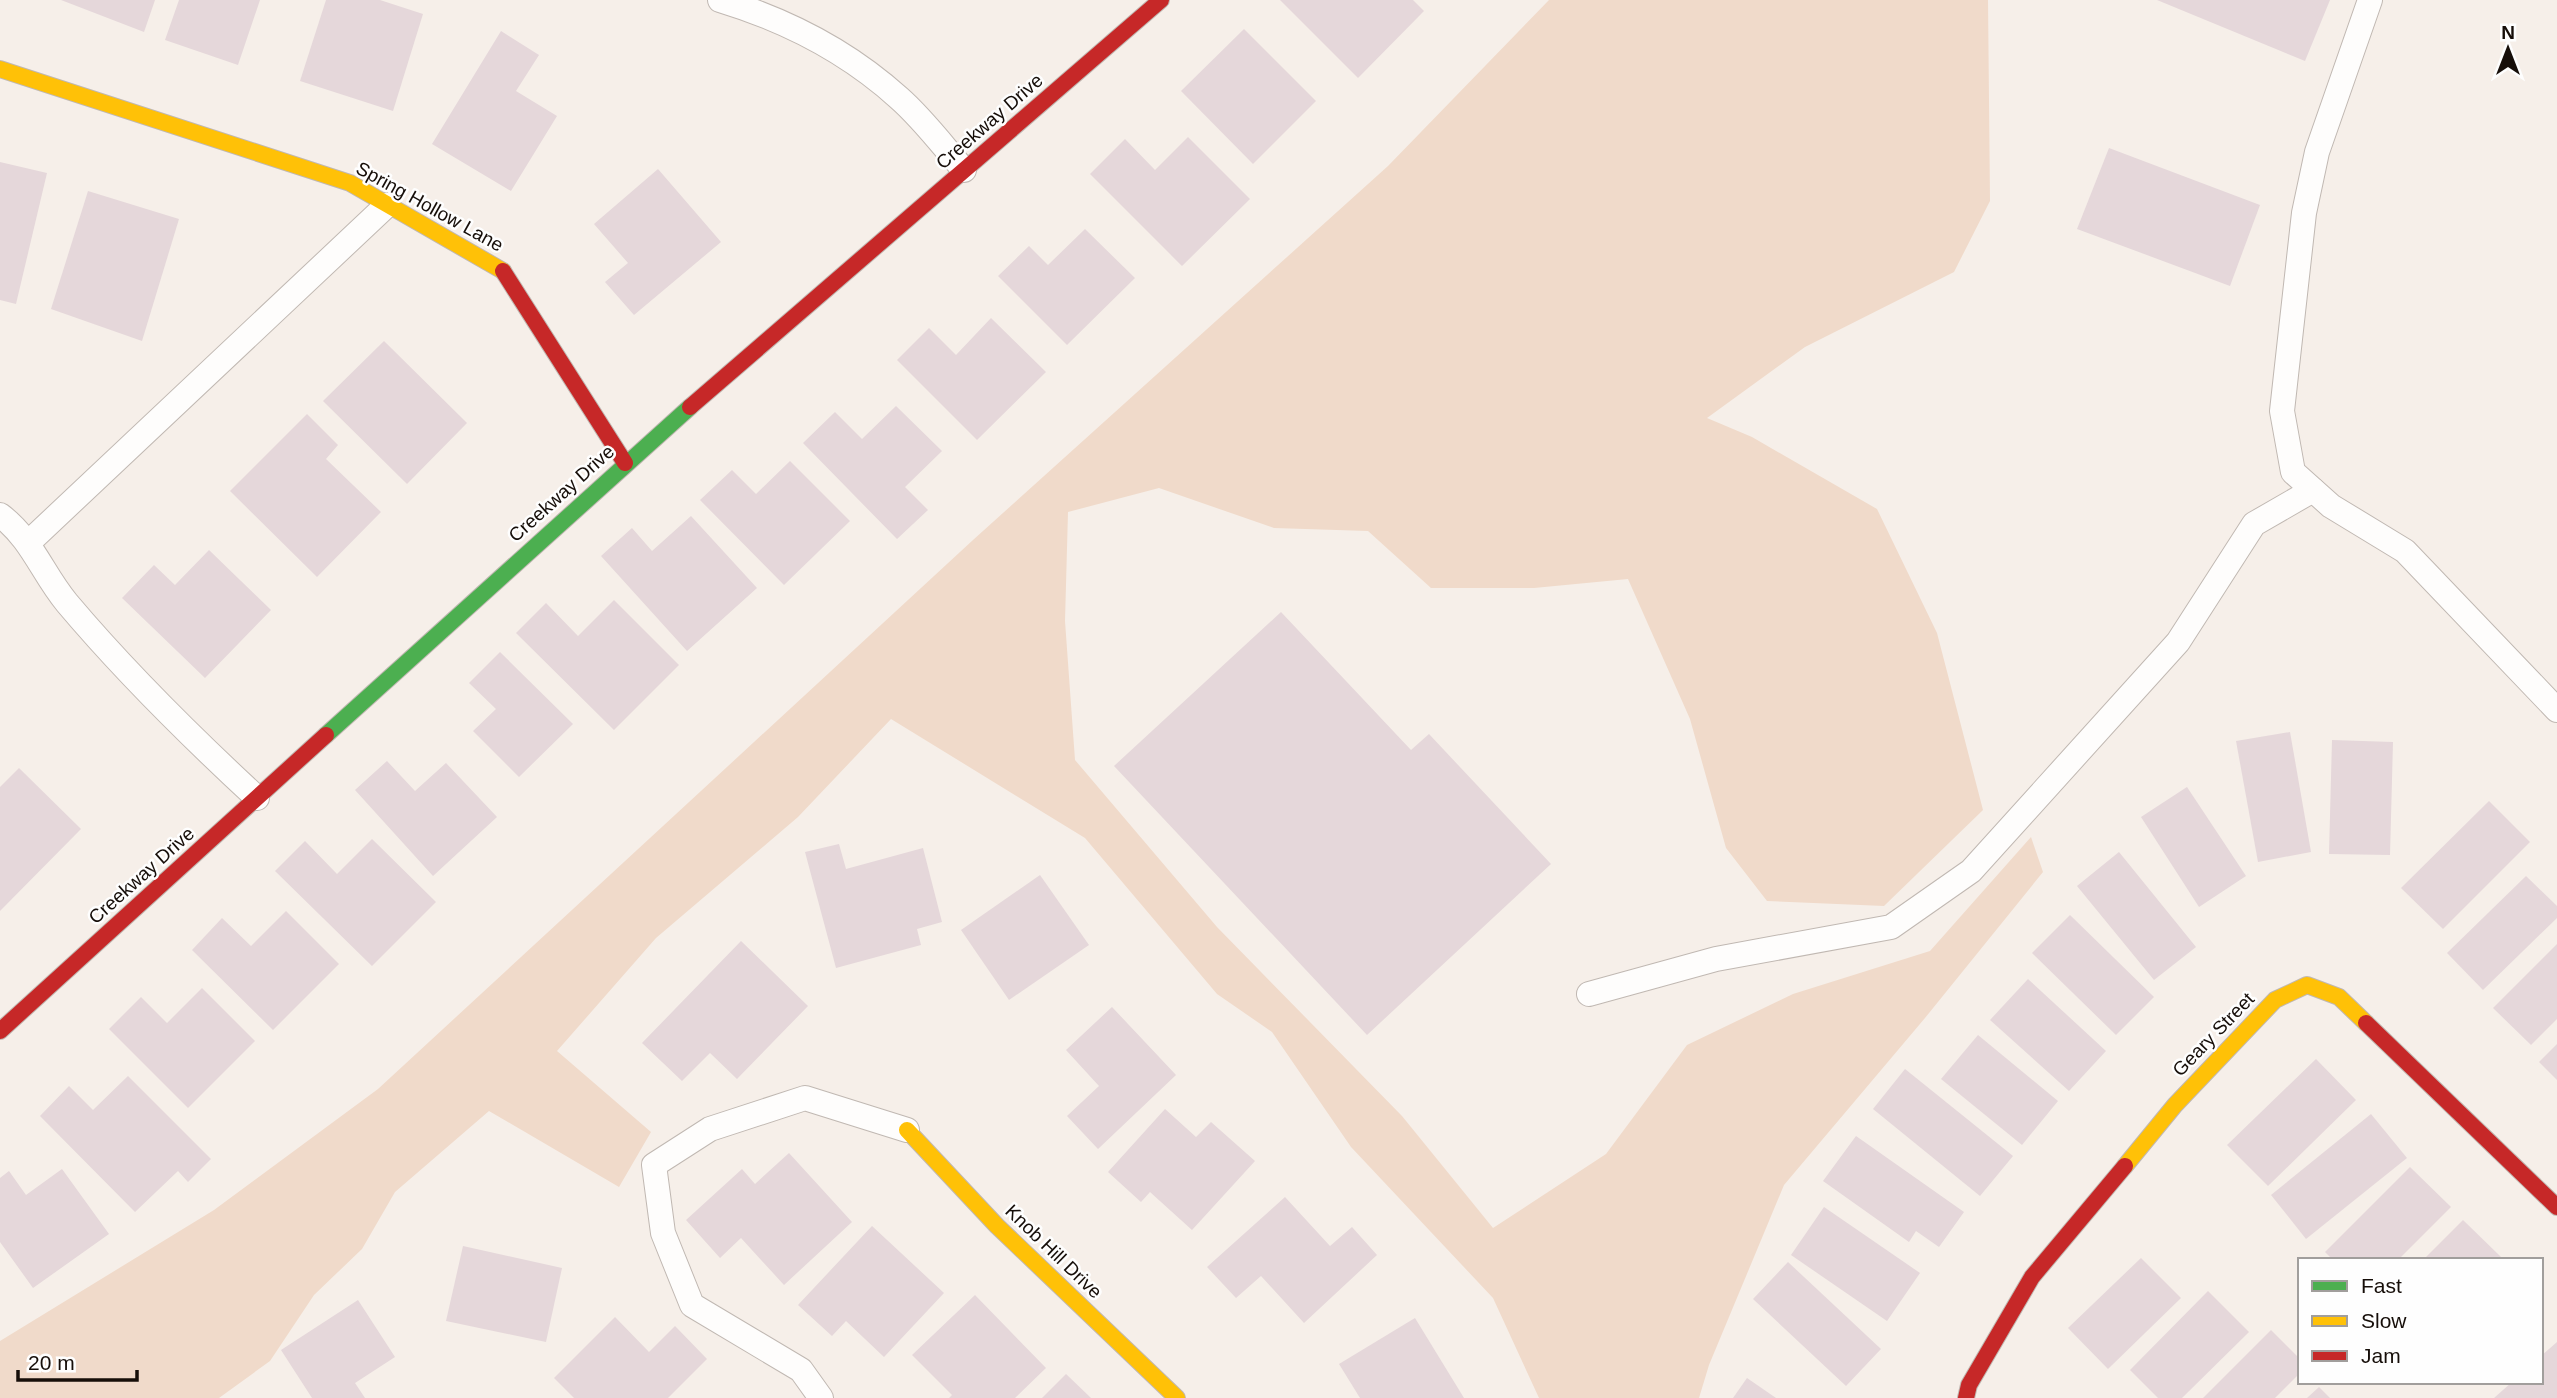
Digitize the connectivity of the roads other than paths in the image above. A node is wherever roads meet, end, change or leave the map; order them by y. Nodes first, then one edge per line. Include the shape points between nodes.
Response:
1 (720, 0) edge
2 (1161, 0) edge
3 (2370, 0) edge
4 (0, 69) edge
5 (964, 170) junction
6 (387, 205) junction
7 (625, 463) junction
8 (2313, 490) junction
9 (0, 515) edge
10 (28, 544) junction
11 (2557, 710) edge
12 (257, 798) junction
13 (1589, 994) dead end
14 (0, 1031) edge
15 (907, 1130) joint
16 (2557, 1207) edge
17 (821, 1398) edge
18 (1177, 1398) edge
19 (1966, 1398) edge

1 - 5 lane via 769,14 846,55 901,99
2 - 5 street, Creekway Drive
3 - 8 lane via 2317,152 2304,213 2282,411 2294,472
4 - 6 street, Spring Hollow Lane via 350,183
5 - 7 street, Creekway Drive
6 - 7 street, Spring Hollow Lane via 505,272
6 - 10 lane
7 - 12 street, Creekway Drive
8 - 11 lane via 2405,551
8 - 13 lane via 2254,524 2178,642 2054,782 1971,871 1891,927 1716,958
9 - 10 lane via 20,530
10 - 12 lane via 65,600 155,703
12 - 14 street, Creekway Drive
15 - 17 lane via 805,1098 710,1129 654,1165 663,1233 692,1305 800,1370
15 - 18 street, Knob Hill Drive via 997,1226
16 - 19 street, Geary Street via 2339,997 2307,985 2275,1000 2211,1067 2040,1266 1969,1385

